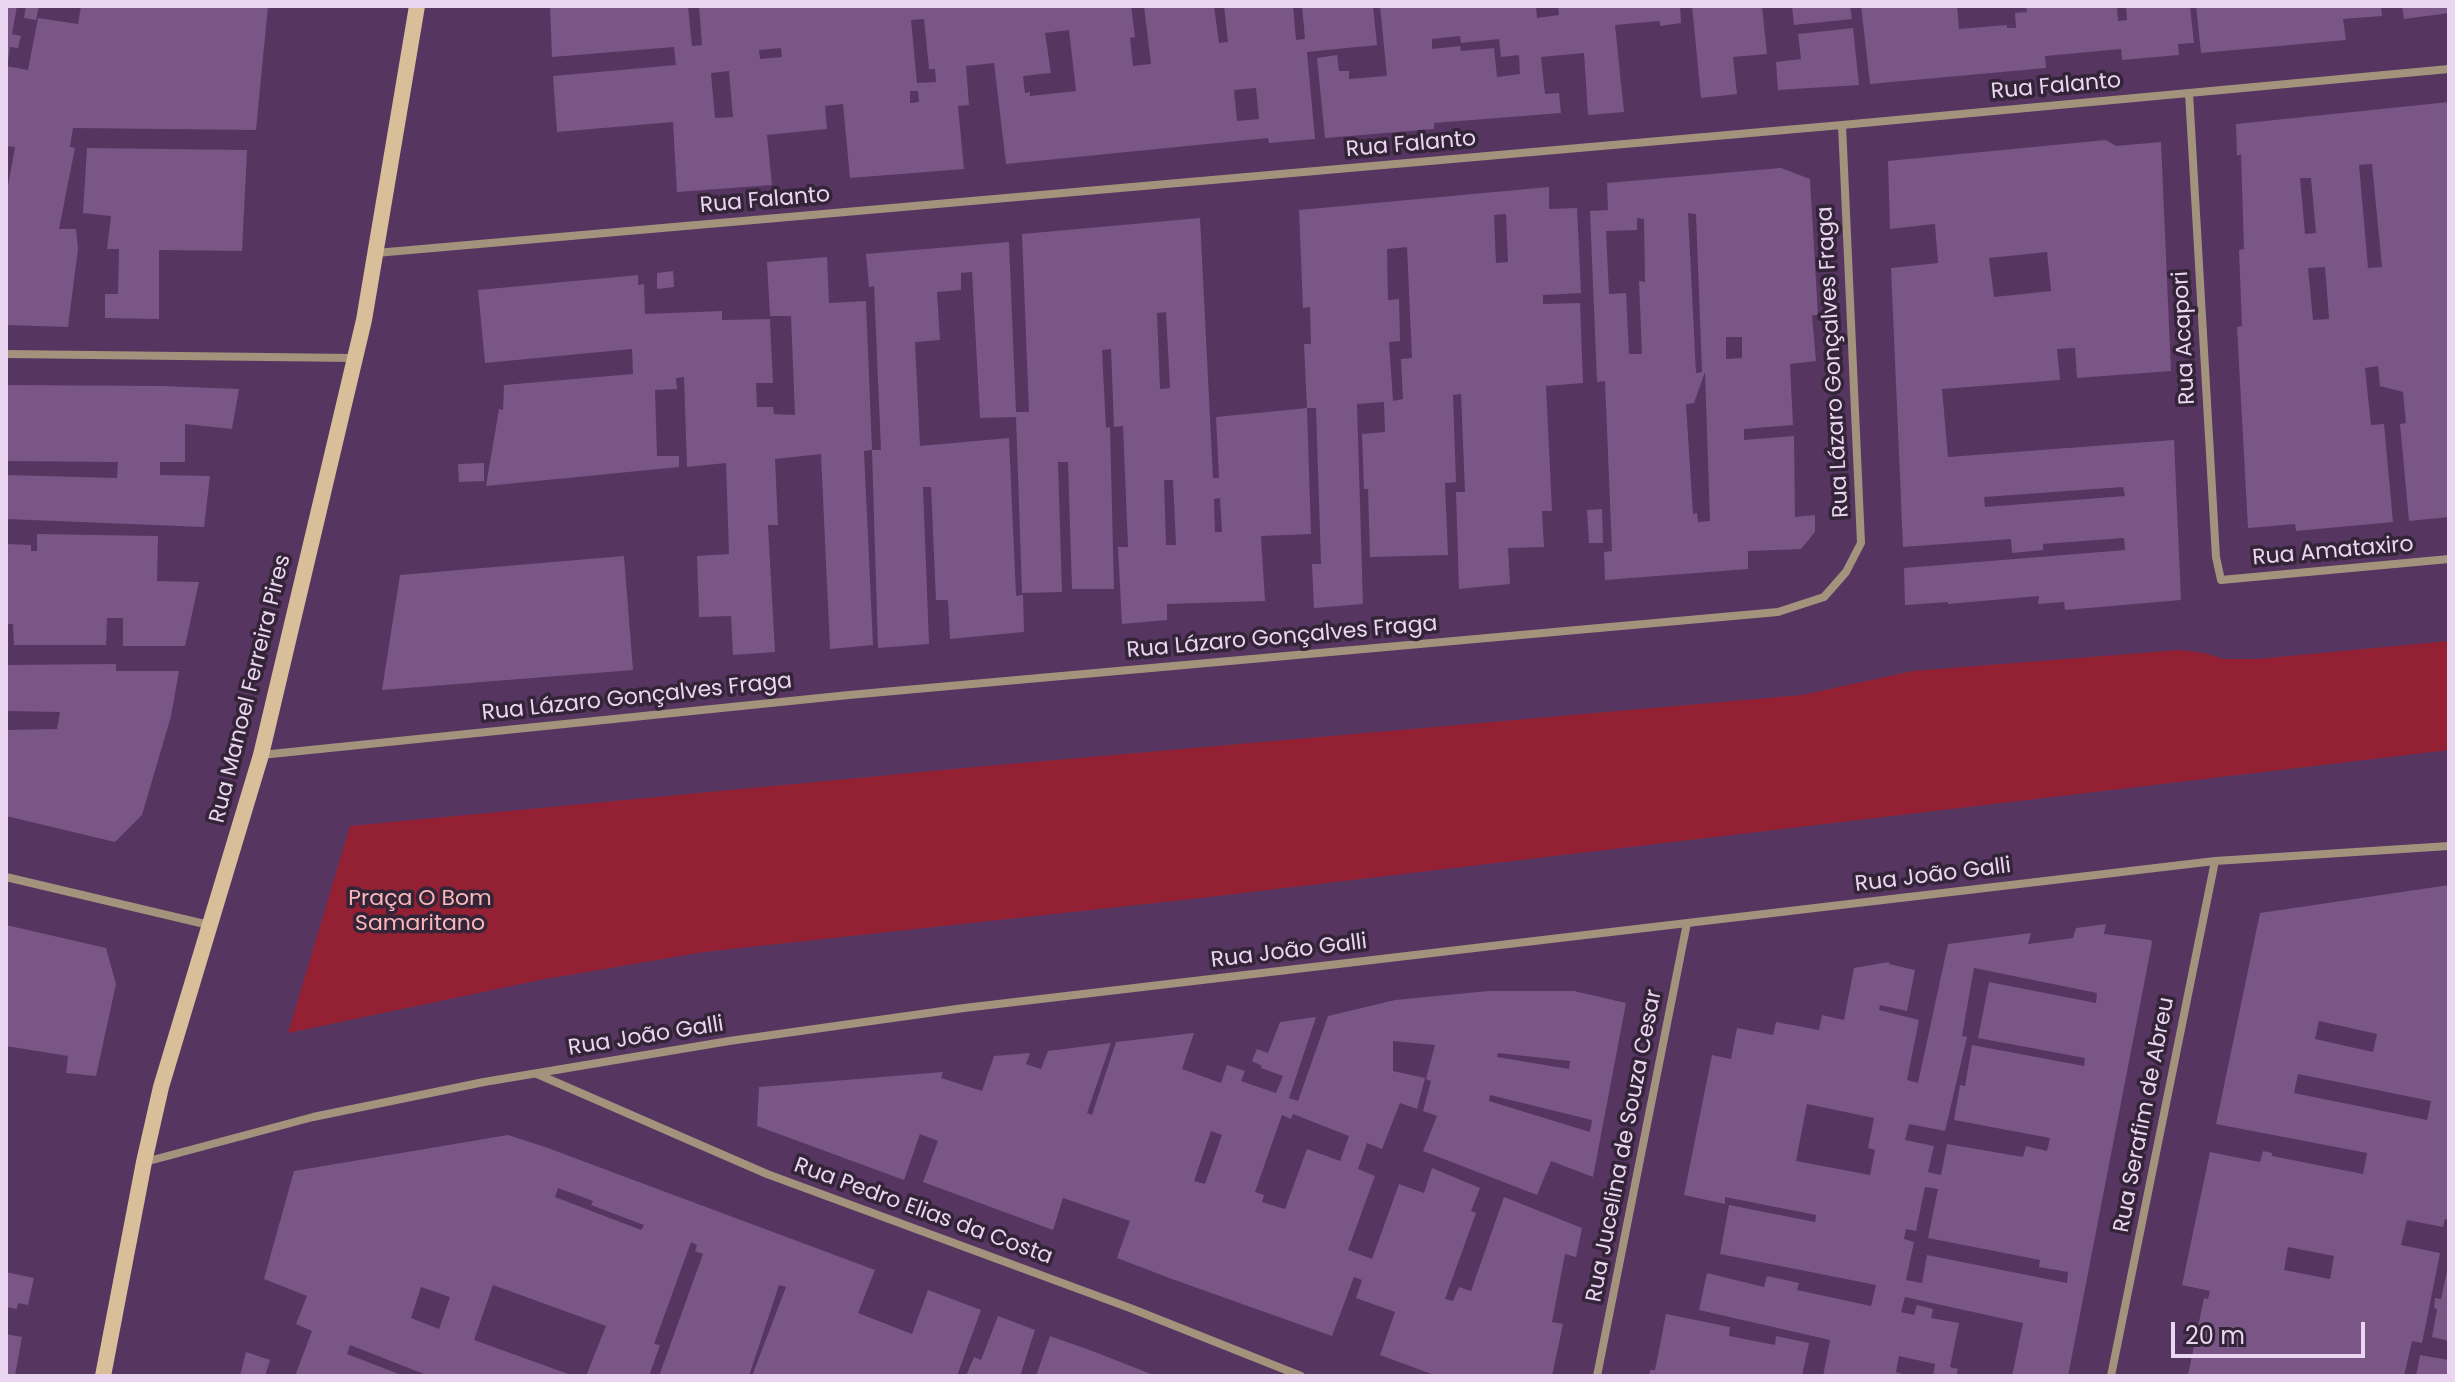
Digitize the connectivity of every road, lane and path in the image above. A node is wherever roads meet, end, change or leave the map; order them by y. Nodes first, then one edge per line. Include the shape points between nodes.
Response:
1 (417, 6) edge
2 (2449, 69) edge
3 (2189, 93) junction
4 (1842, 125) junction
5 (375, 253) junction
6 (6, 354) edge
7 (354, 358) junction
8 (2449, 559) edge
9 (2221, 580) joint
10 (261, 755) junction
11 (2449, 846) edge
12 (2215, 861) junction
13 (6, 877) edge
14 (1687, 923) junction
15 (210, 925) junction
16 (536, 1073) junction
17 (144, 1162) junction
18 (103, 1376) edge
19 (1301, 1376) edge
20 (1597, 1376) edge
21 (2111, 1376) edge

1 - 5 street, Rua Manoel Ferreira Pires
2 - 3 street, Rua Falanto
3 - 4 street, Rua Falanto
3 - 9 street, Rua Acapori
4 - 5 street, Rua Falanto
4 - 10 street, Rua Lázaro Gonçalves Fraga via 1861,543 1846,572 1824,597 1778,612 880,692
5 - 7 street, Rua Manoel Ferreira Pires
6 - 7 street
7 - 10 street, Rua Manoel Ferreira Pires
8 - 9 street, Rua Amataxiro
10 - 15 street, Rua Manoel Ferreira Pires
11 - 12 street, Rua João Galli
12 - 14 street, Rua João Galli
12 - 21 street, Rua Serafim de Abreu
13 - 15 street
14 - 16 street, Rua João Galli via 964,1008
14 - 20 street, Rua Jucelina de Souza Cesar
15 - 17 street, Rua Manoel Ferreira Pires
16 - 17 street, Rua João Galli via 313,1117
16 - 19 street, Rua Pedro Elias da Costa via 767,1174
17 - 18 street, Rua Manoel Ferreira Pires

